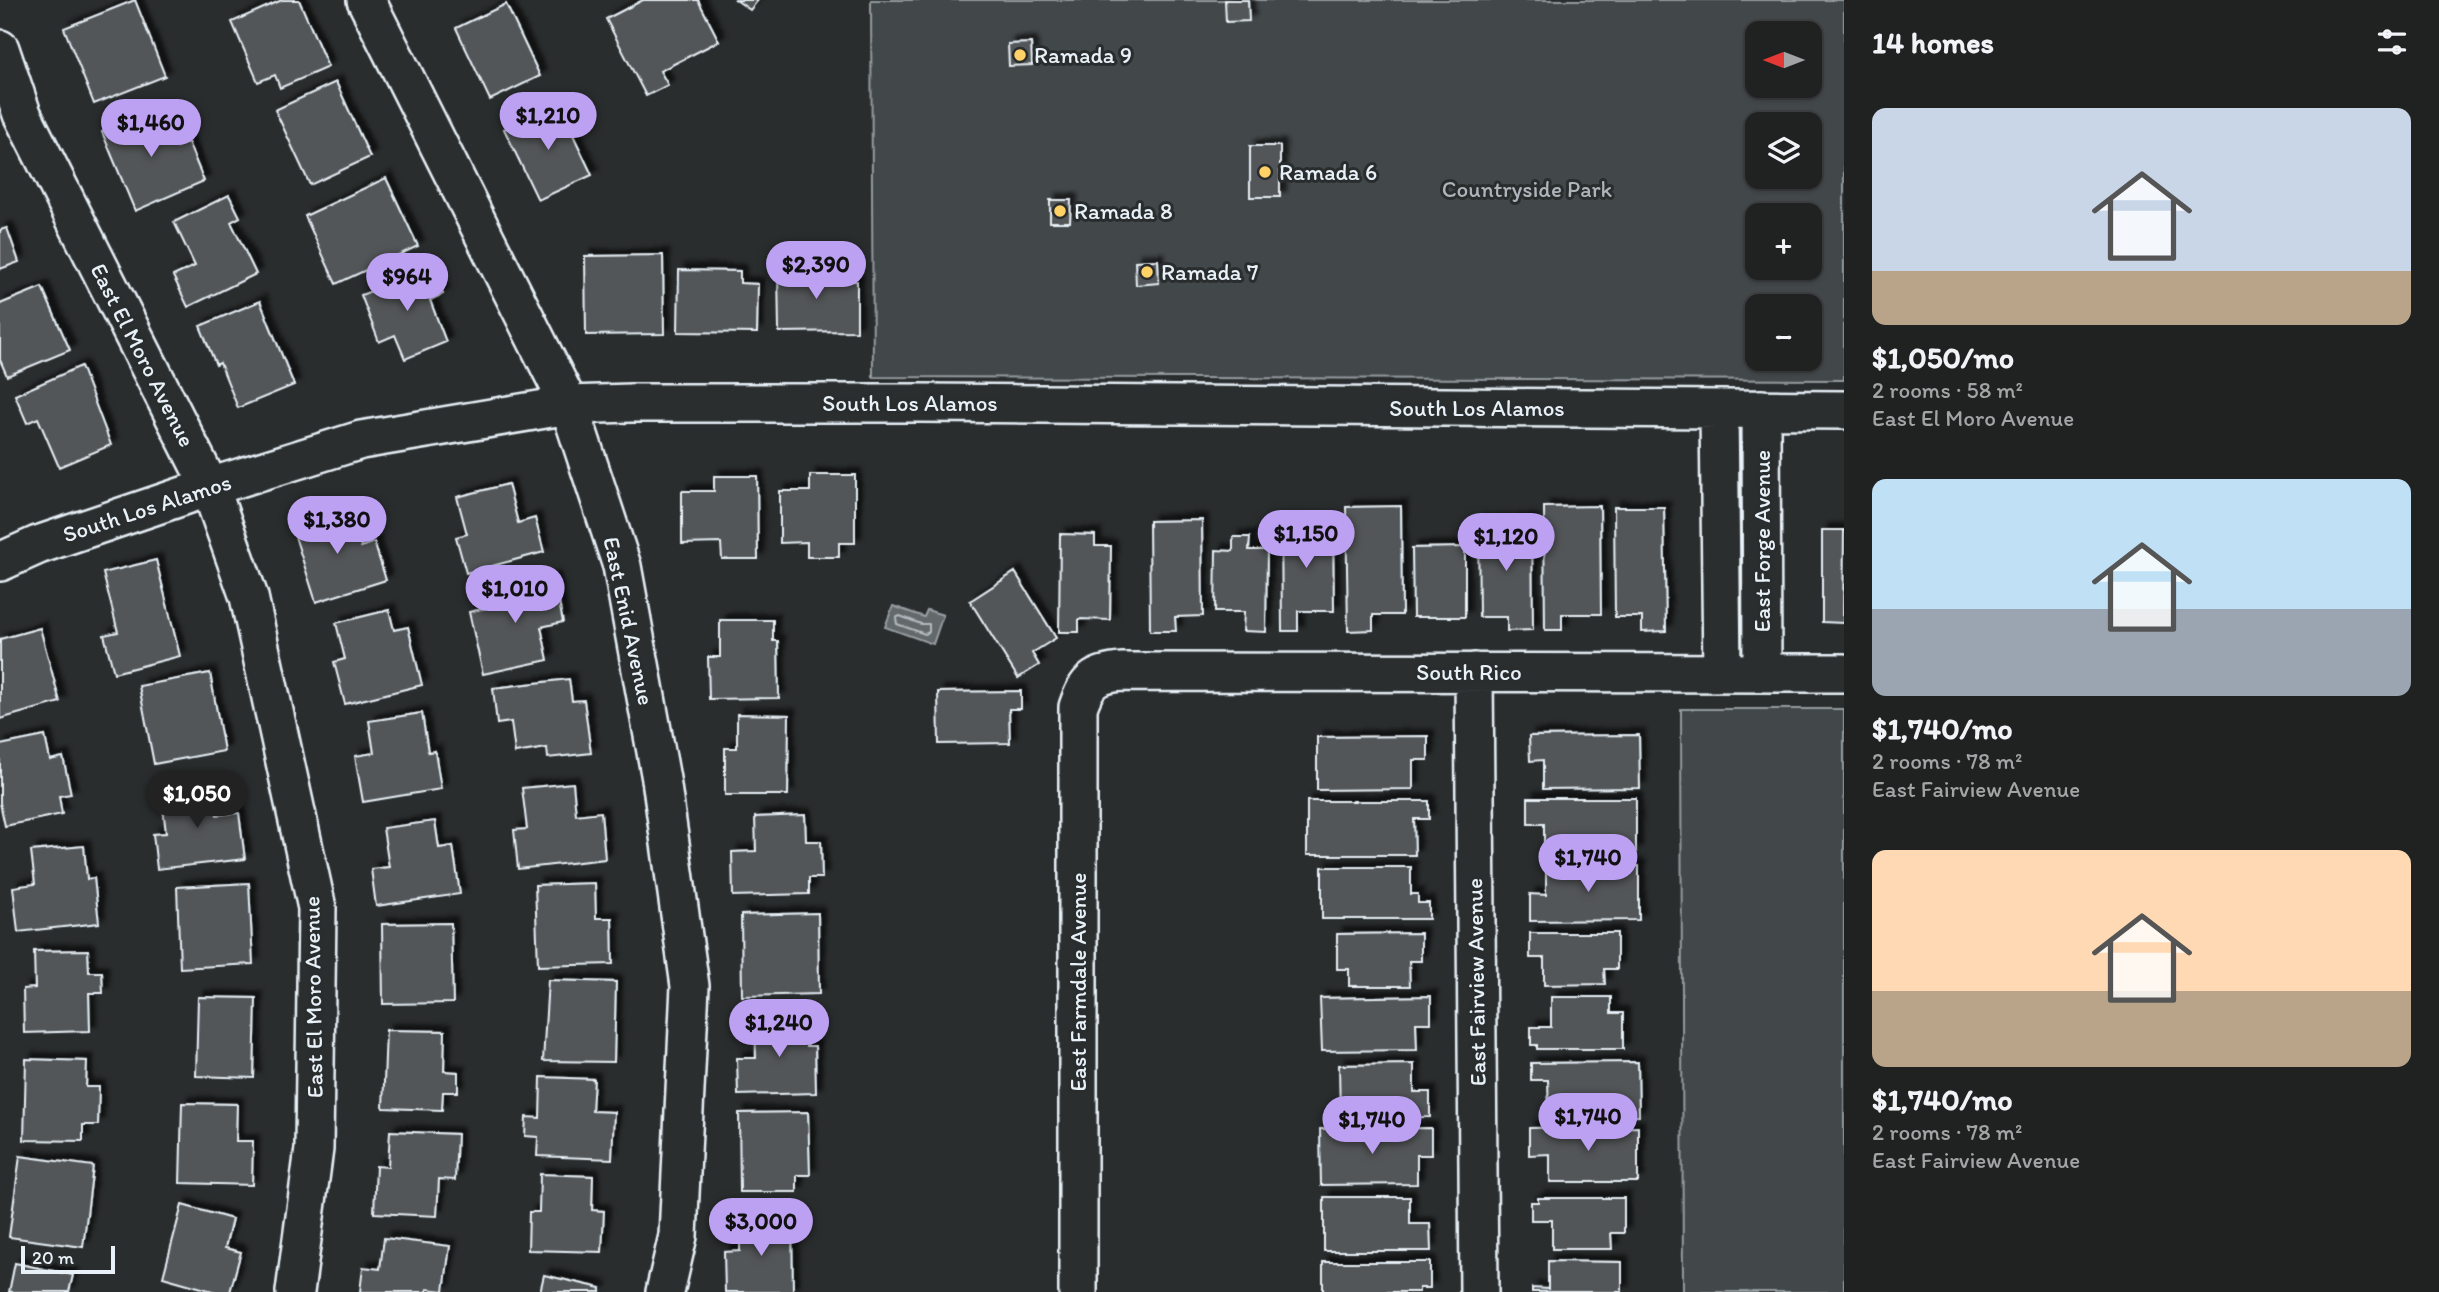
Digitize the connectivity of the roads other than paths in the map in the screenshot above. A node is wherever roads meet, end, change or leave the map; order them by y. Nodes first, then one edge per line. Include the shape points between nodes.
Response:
1 (369, 1) edge
2 (0, 49) edge
3 (569, 405) junction
4 (1719, 409) junction
5 (1761, 409) junction
6 (1844, 410) edge
7 (209, 487) junction
8 (0, 562) edge
9 (1722, 672) junction
10 (1762, 672) junction
11 (1474, 673) junction
12 (1844, 673) edge
13 (1095, 678) joint
14 (295, 1292) edge
15 (665, 1292) edge
16 (1078, 1292) edge
17 (1479, 1292) edge

1 - 3 street, East Enid Avenue
2 - 7 street, East El Moro Avenue via 22,114
3 - 4 street, South Los Alamos
3 - 7 street, South Los Alamos via 361,440
3 - 15 street, East Enid Avenue via 622,566 662,779 690,986 678,1236
4 - 5 street, South Los Alamos
4 - 9 street, East Forge Avenue
5 - 6 street, South Los Alamos
5 - 10 street, East Forge Avenue
7 - 8 street, South Los Alamos
7 - 14 street, East El Moro Avenue via 249,597 317,908 314,1149
9 - 10 street, South Rico
9 - 11 street, South Rico
10 - 12 street, South Rico
11 - 13 street, South Rico via 1123,672
11 - 17 street, East Fairview Avenue
13 - 16 street, East Farmdale Avenue via 1078,707

